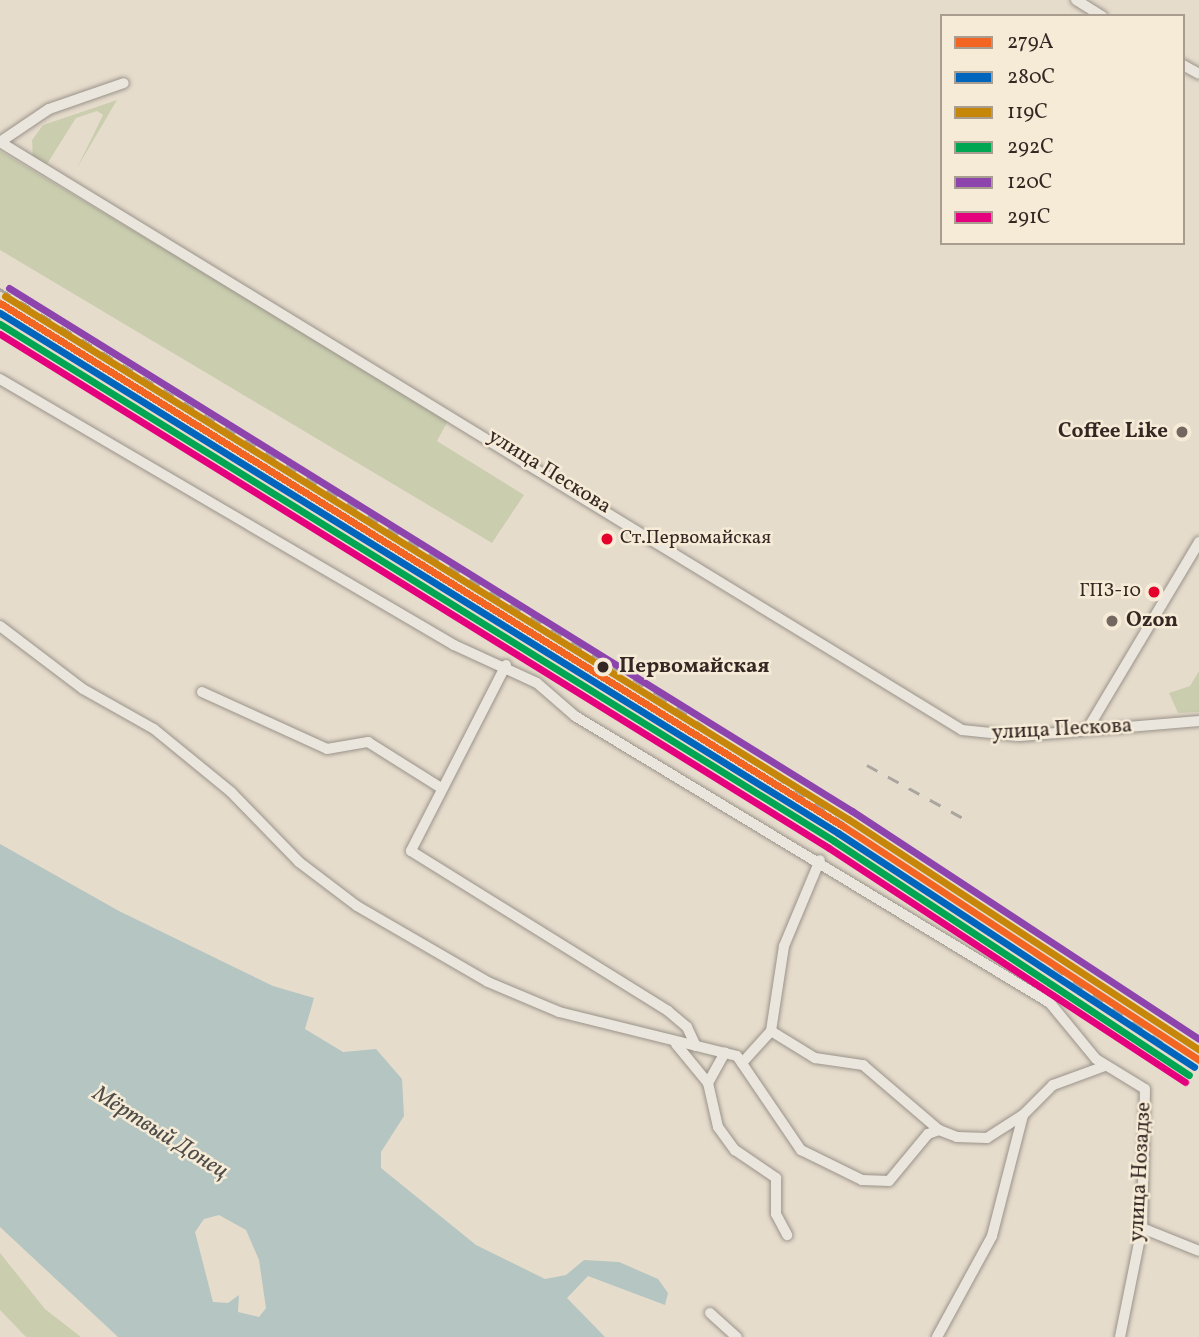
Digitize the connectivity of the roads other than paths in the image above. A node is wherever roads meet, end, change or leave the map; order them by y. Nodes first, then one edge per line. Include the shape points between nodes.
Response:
1 (1076, 0) edge
2 (1099, 14) edge
3 (124, 83) dead end
4 (0, 142) edge
5 (0, 379) edge
6 (1199, 542) edge
7 (0, 626) edge
8 (506, 665) junction
9 (202, 691) dead end
10 (1199, 721) edge
11 (1087, 730) junction
12 (441, 788) junction
13 (820, 860) junction
14 (771, 1031) junction
15 (676, 1044) junction
16 (696, 1046) junction
17 (725, 1052) junction
18 (742, 1063) junction
19 (1105, 1066) junction
20 (708, 1083) junction
21 (1023, 1115) junction
22 (939, 1130) junction
23 (1142, 1227) junction
24 (788, 1235) dead end
25 (1199, 1251) edge
26 (709, 1313) dead end
27 (737, 1337) edge
28 (937, 1337) edge
29 (1120, 1337) edge

1 - 2 street
3 - 4 street via 49,109
4 - 11 street, улица Пескова via 962,730 993,736
5 - 8 street via 454,645
6 - 11 street
7 - 15 street via 83,690 154,729 240,800 299,862 357,906 488,982 559,1012
8 - 12 street
8 - 13 street via 575,716
9 - 12 street via 327,749 368,742
10 - 11 street, улица Пескова
12 - 16 street via 411,851 668,1011 687,1027
13 - 14 street via 784,946
13 - 19 street via 1029,986
14 - 18 street
14 - 22 street via 815,1058 863,1065
15 - 16 street
15 - 20 street
16 - 17 street
17 - 18 street
17 - 20 street
18 - 22 street via 801,1150 862,1180 889,1181 928,1133
19 - 21 street via 1054,1085
19 - 23 street, улица Нозадзе via 1145,1089
20 - 24 street via 718,1127 735,1150 776,1178 776,1214
21 - 22 street via 986,1138
21 - 28 street via 992,1236
23 - 25 street
23 - 29 street, улица Нозадзе
26 - 27 street

